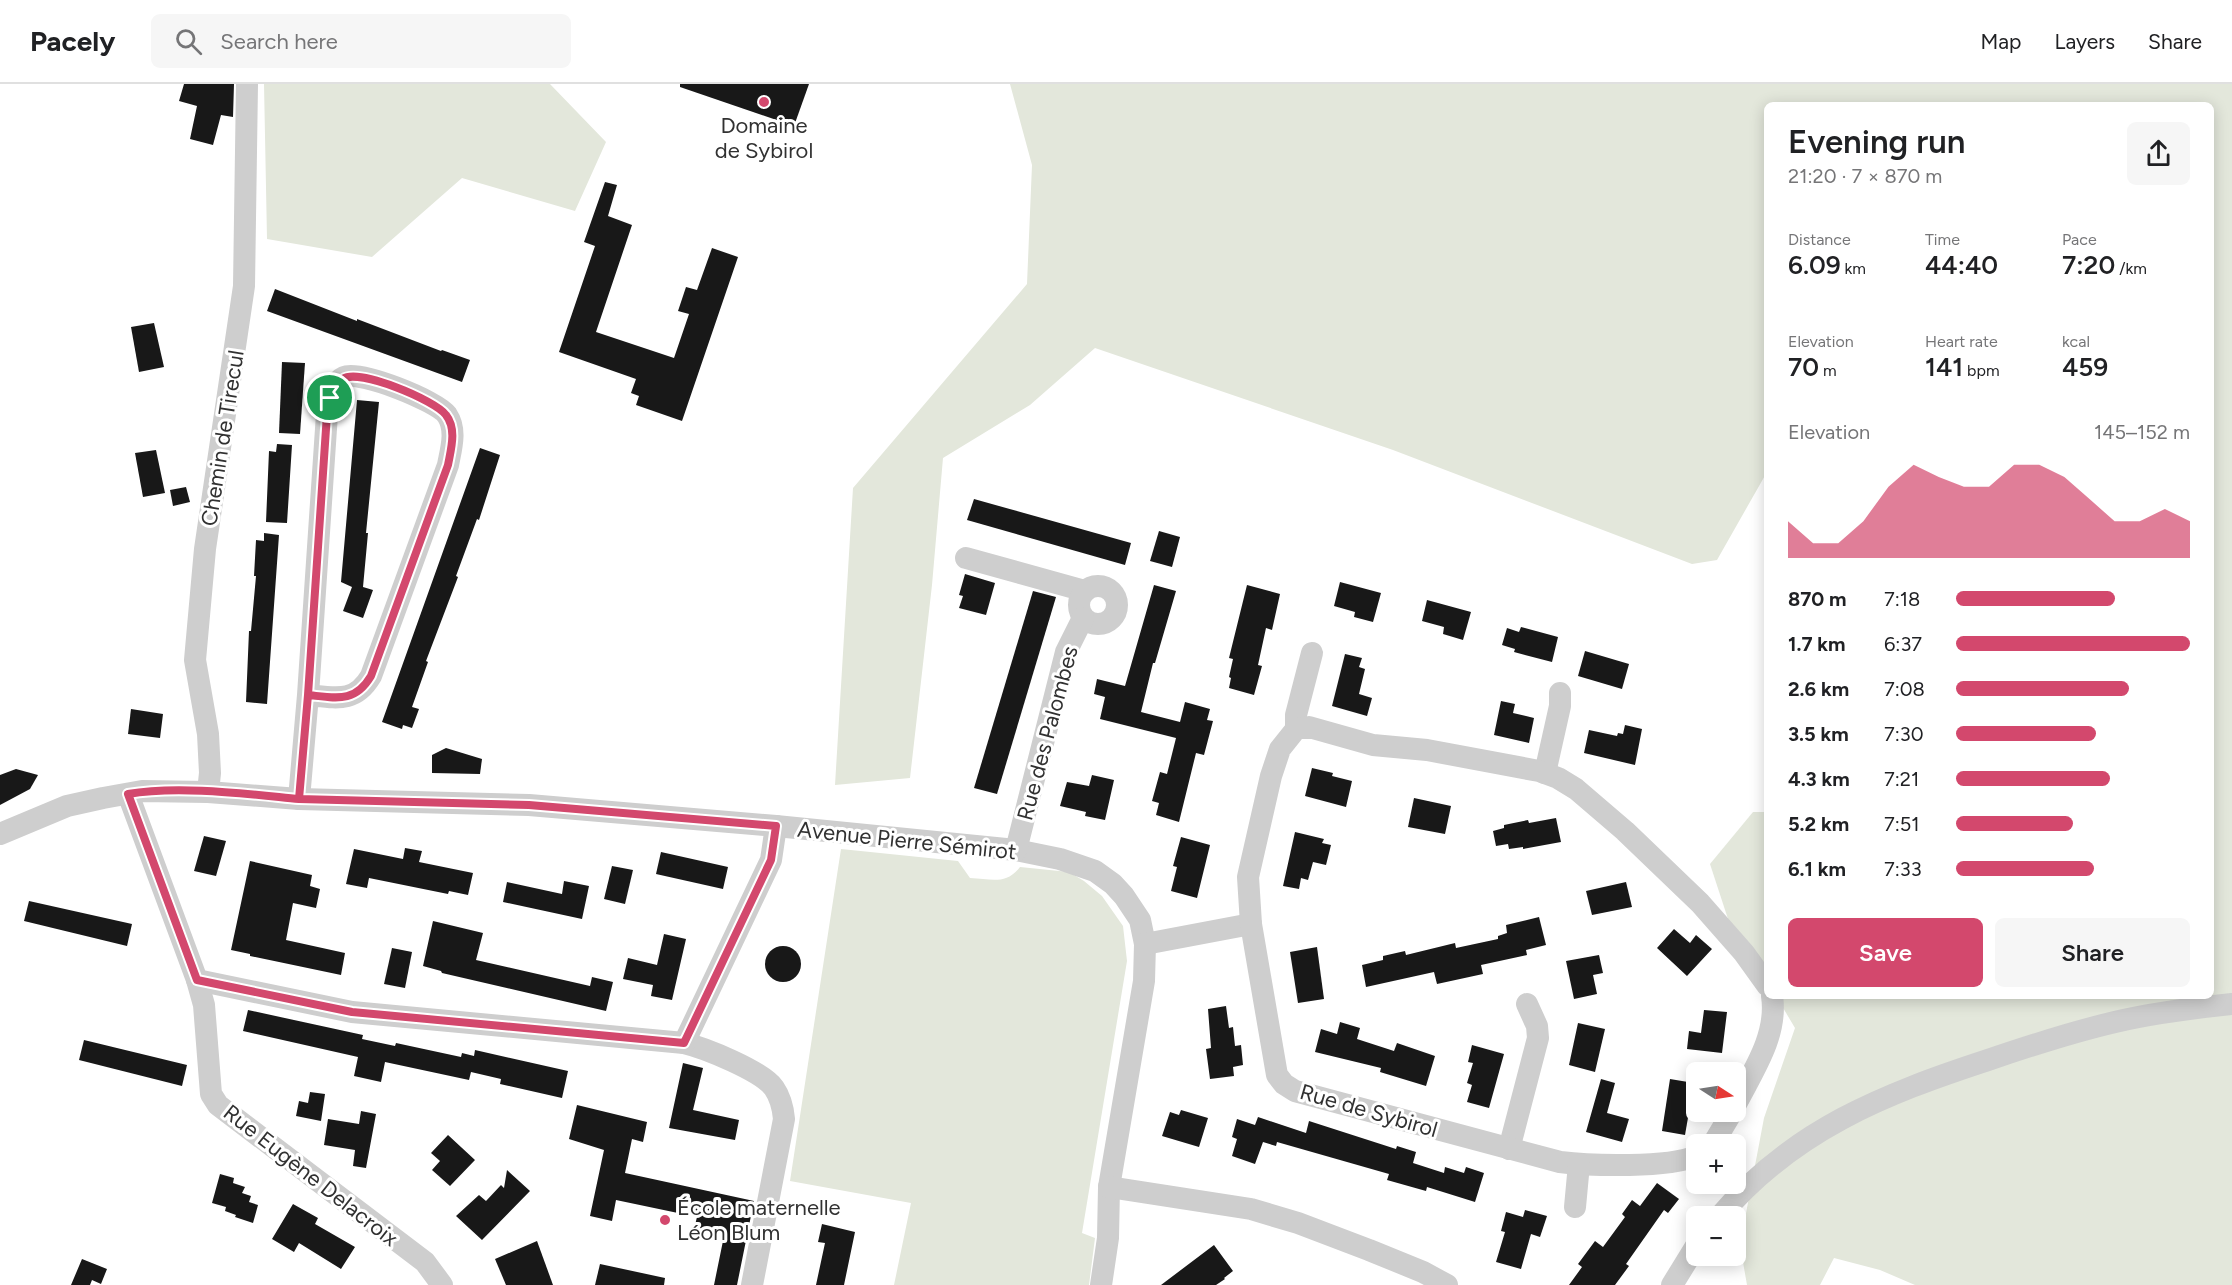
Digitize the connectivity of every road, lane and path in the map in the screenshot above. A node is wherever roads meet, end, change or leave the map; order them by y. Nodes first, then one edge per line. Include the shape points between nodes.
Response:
1 (247, 84) edge
2 (966, 558) dead end
3 (1085, 591) junction
4 (1083, 618) junction
5 (1311, 653) dead end
6 (1560, 693) dead end
7 (308, 695) junction
8 (1296, 729) junction
9 (1545, 773) junction
10 (208, 792) junction
11 (128, 794) junction
12 (299, 799) junction
13 (776, 826) junction
14 (0, 834) edge
15 (1016, 850) junction
16 (1251, 924) junction
17 (1145, 944) junction
18 (197, 980) junction
19 (1764, 981) edge
20 (1772, 999) edge
21 (1527, 1004) dead end
22 (2232, 1004) edge
23 (684, 1043) junction
24 (1746, 1084) edge
25 (1509, 1149) junction
26 (1686, 1159) edge
27 (1579, 1164) junction
28 (1109, 1187) junction
29 (1729, 1206) edge
30 (1575, 1207) dead end
31 (1686, 1262) edge
32 (442, 1285) edge
33 (752, 1285) edge
34 (1101, 1285) edge
35 (1447, 1285) edge
36 (1672, 1285) edge

1 - 10 street, Chemin de Tirecul via 244,286 205,549 195,660 208,734
2 - 3 street
3 - 4 street via 1079,608
3 - 4 street via 1096,586 1107,588 1117,600 1117,609 1104,624 1091,624
4 - 15 street, Rue des Palombes via 1066,652
5 - 8 street, Rue de Sybirol
6 - 9 street
7 - 7 street via 327,414 334,387 344,377 355,376 423,398 447,415 454,437 448,465 371,676 354,695
7 - 12 street
8 - 9 street via 1309,727 1373,745 1427,750
8 - 16 street, Rue de Sybirol via 1280,749 1271,776 1248,877
9 - 19 street via 1576,789 1626,831 1700,903
10 - 11 street, Avenue Pierre Sémirot
10 - 12 street, Avenue Pierre Sémirot
11 - 14 street, Avenue Pierre Sémirot via 67,806
11 - 18 street, Rue Eugène Delacroix
12 - 13 street, Avenue Pierre Sémirot via 529,805
13 - 15 street, Avenue Pierre Sémirot
13 - 23 street via 771,860
15 - 17 street, Avenue Pierre Sémirot via 1078,865 1113,884 1140,920
16 - 17 street
16 - 25 street, Rue de Sybirol via 1277,1075 1284,1084
17 - 28 street, Avenue Pierre Sémirot via 1144,981
18 - 23 street via 352,1012
18 - 32 street, Rue Eugène Delacroix via 204,1005 211,1094 219,1105 425,1262
20 - 24 street via 1768,1039
21 - 25 street via 1538,1038
22 - 29 street via 2116,1022 1917,1083 1847,1114 1785,1154
23 - 33 street via 704,1048 764,1078 780,1096 784,1119
25 - 27 street, Rue de Sybirol
26 - 27 street, Rue de Sybirol
27 - 30 street
28 - 34 street, Avenue Pierre Sémirot via 1108,1239
28 - 35 street via 1251,1209 1359,1246
31 - 36 street

